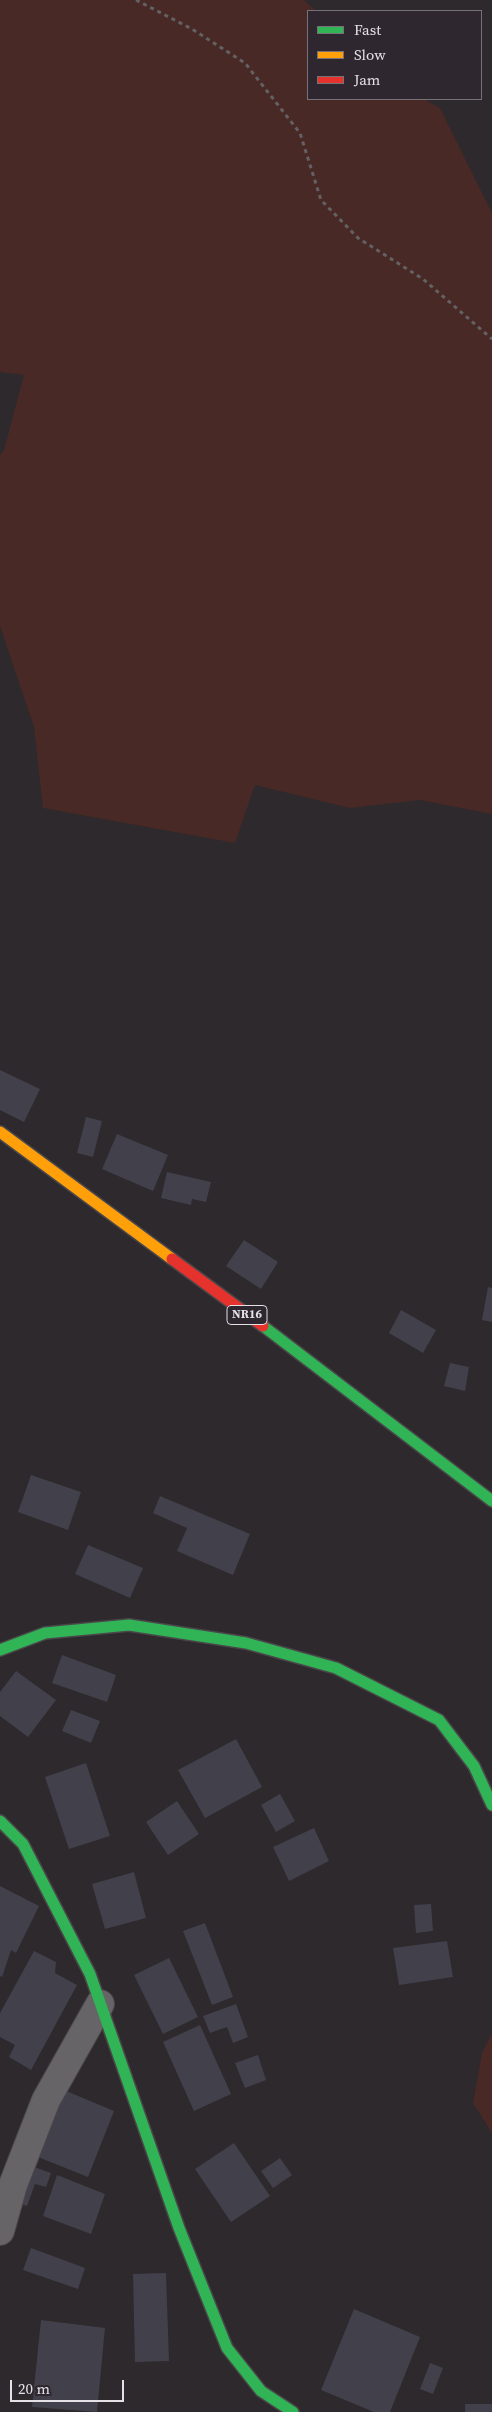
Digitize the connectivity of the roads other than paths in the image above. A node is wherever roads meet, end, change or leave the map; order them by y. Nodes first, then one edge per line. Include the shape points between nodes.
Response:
1 (0, 1132) edge
2 (492, 1502) edge
3 (0, 1650) edge
4 (492, 1805) edge
5 (0, 1821) edge
6 (100, 2004) junction
7 (0, 2231) edge
8 (264, 2402) edge
9 (293, 2412) edge

1 - 2 street, NR16 via 282,1340
3 - 4 street via 45,1633 129,1625 246,1643 336,1668 438,1720 474,1766
5 - 6 street via 23,1844 90,1974
6 - 7 street via 46,2100 13,2185
6 - 8 street via 179,2228 227,2348
8 - 9 street

